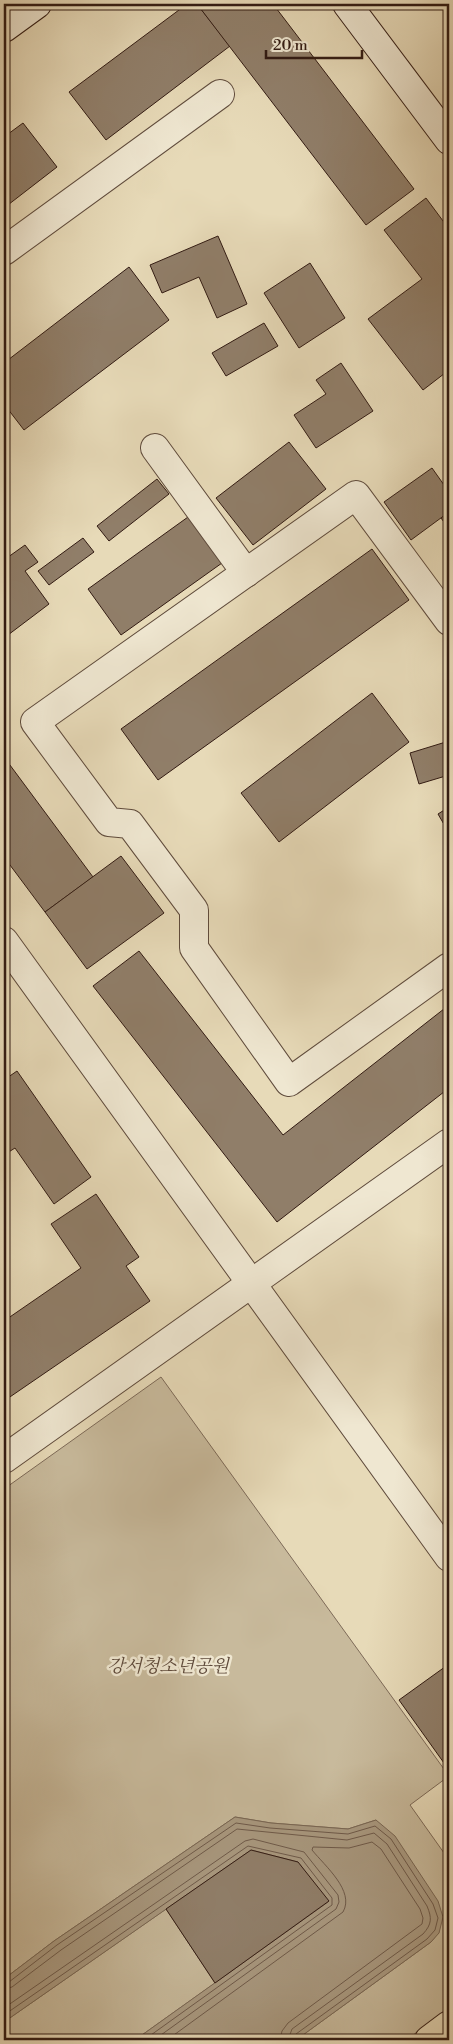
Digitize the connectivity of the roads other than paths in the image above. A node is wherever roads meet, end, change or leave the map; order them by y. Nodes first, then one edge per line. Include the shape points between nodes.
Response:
1 (37, 4) edge
2 (347, 4) edge
3 (4, 28) edge
4 (220, 94) dead end
5 (449, 140) edge
6 (4, 251) edge
7 (154, 448) dead end
8 (246, 573) junction
9 (449, 621) edge
10 (4, 941) edge
11 (449, 967) edge
12 (449, 1143) edge
13 (252, 1284) junction
14 (4, 1459) edge
15 (449, 1557) edge
16 (449, 2025) edge
17 (429, 2040) edge

1 - 3 street
2 - 5 street
4 - 6 street
7 - 8 street
8 - 9 street via 356,496
8 - 11 street via 36,722 109,822 130,824 194,910 194,948 289,1082
10 - 13 street
12 - 13 street
13 - 14 street
13 - 15 street
16 - 17 main road

